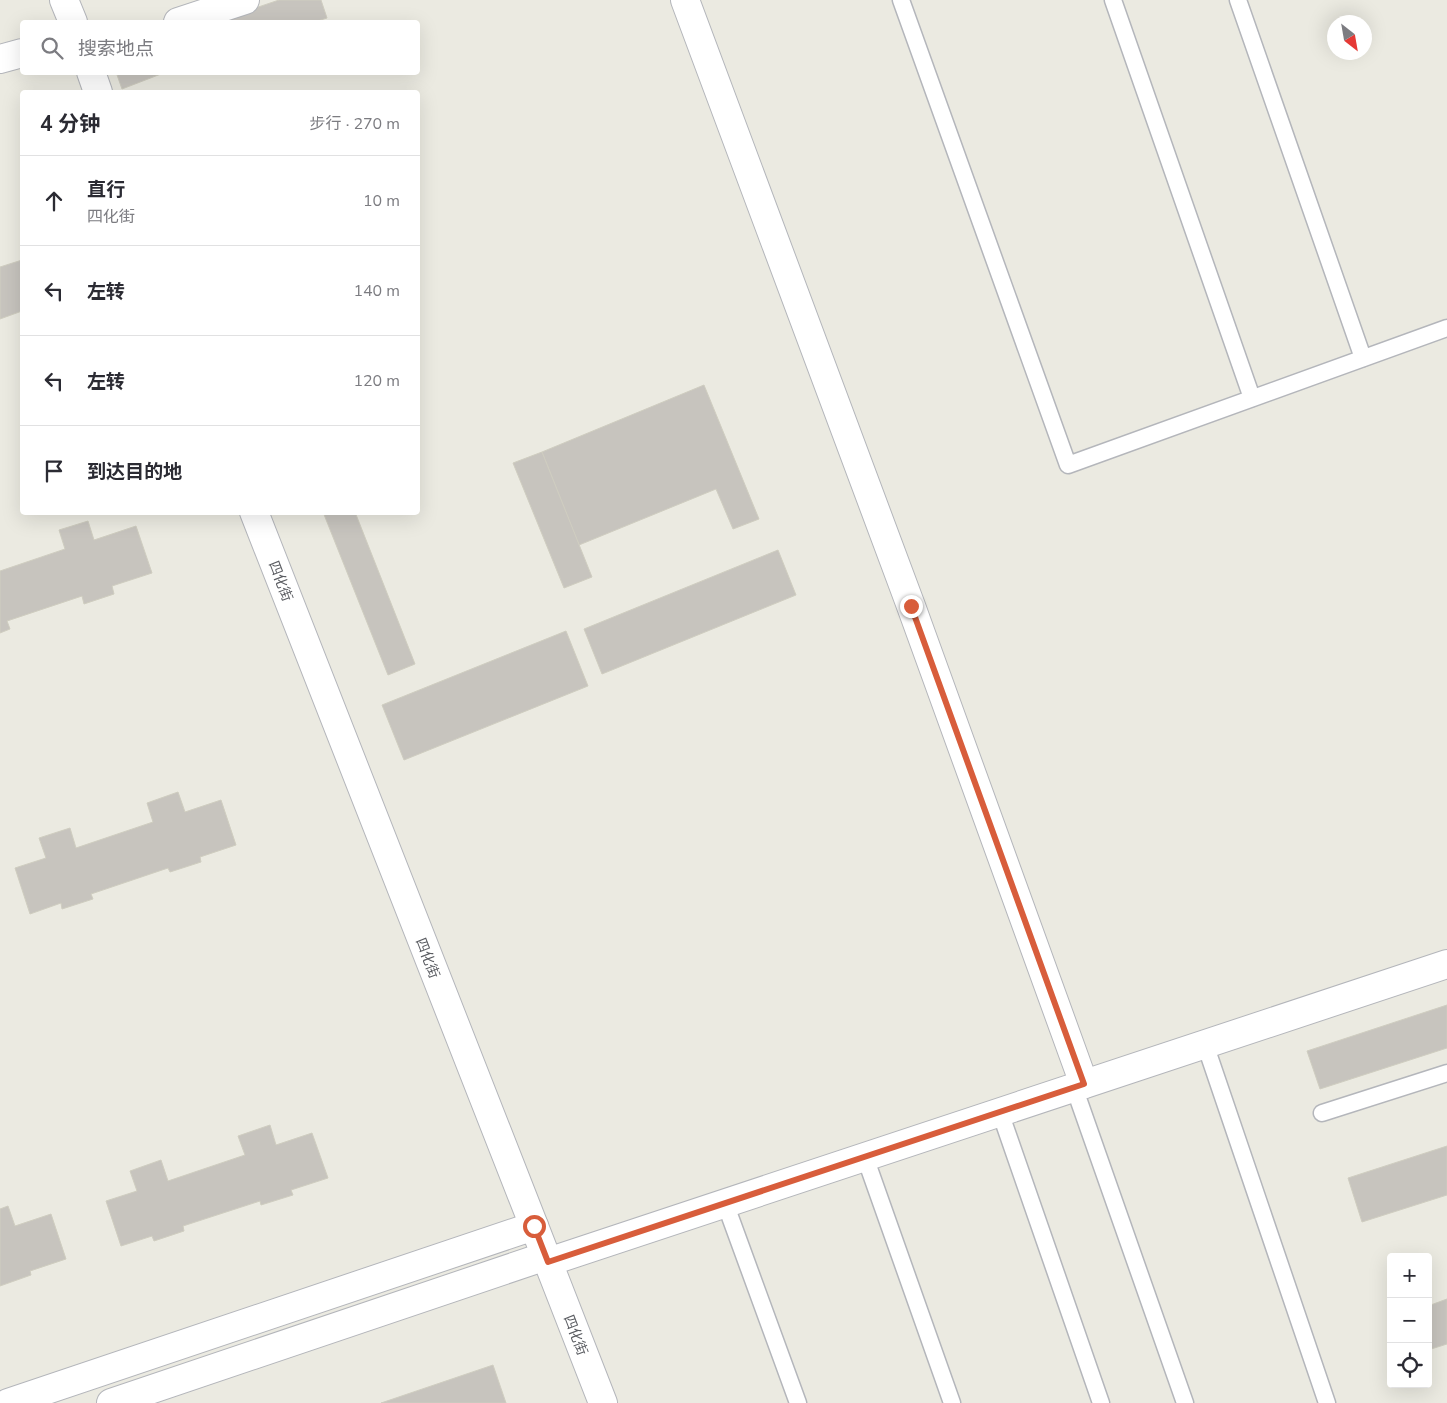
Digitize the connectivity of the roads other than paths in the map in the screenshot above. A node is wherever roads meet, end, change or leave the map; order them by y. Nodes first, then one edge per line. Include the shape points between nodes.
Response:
1 (64, 0) edge
2 (245, 0) edge
3 (685, 0) edge
4 (901, 0) edge
5 (1113, 0) edge
6 (1238, 0) edge
7 (213, 5) edge
8 (72, 20) edge
9 (182, 20) edge
10 (20, 54) edge
11 (0, 59) edge
12 (92, 75) edge
13 (97, 90) edge
14 (1447, 328) edge
15 (1363, 358) junction
16 (1252, 398) junction
17 (255, 515) edge
18 (1447, 964) edge
19 (1205, 1044) junction
20 (1447, 1073) edge
21 (1079, 1086) junction
22 (1000, 1112) junction
23 (1322, 1114) dead end
24 (865, 1157) junction
25 (725, 1203) junction
26 (534, 1226) junction
27 (547, 1259) junction
28 (8, 1403) edge
29 (111, 1403) edge
30 (603, 1403) edge
31 (798, 1403) edge
32 (952, 1403) edge
33 (1101, 1403) edge
34 (1185, 1403) edge
35 (1327, 1403) edge

1 - 8 street
2 - 7 street
3 - 21 street via 908,596
4 - 16 lane via 1068,466
5 - 16 lane
6 - 15 lane
7 - 9 street
10 - 11 street
12 - 13 street
14 - 15 lane
15 - 16 lane
17 - 26 street, 四化街
18 - 19 street
19 - 21 street
19 - 35 lane
20 - 23 lane
21 - 22 street
21 - 34 lane
22 - 24 street
22 - 33 lane
24 - 25 street
24 - 32 lane
25 - 27 street
25 - 31 lane
26 - 27 street, 四化街
26 - 28 street
27 - 29 street
27 - 30 street, 四化街

